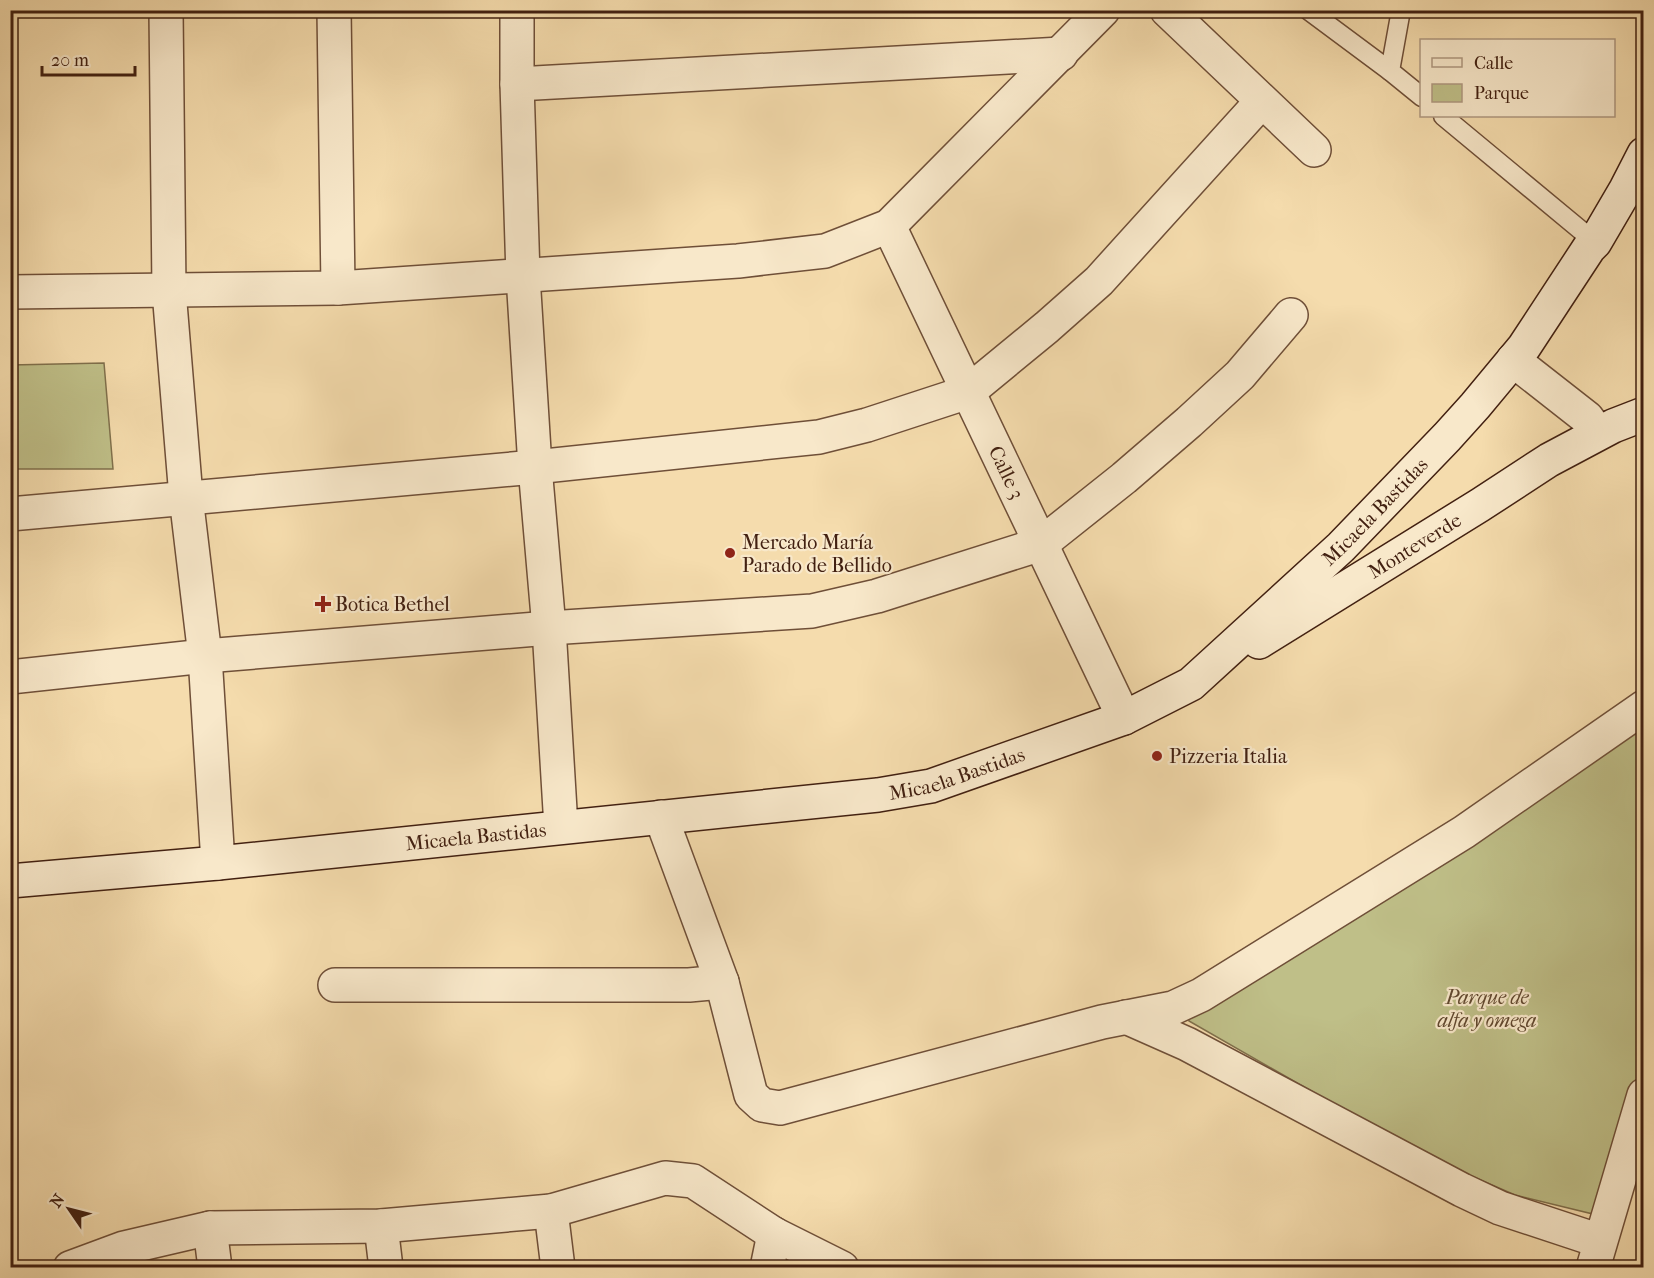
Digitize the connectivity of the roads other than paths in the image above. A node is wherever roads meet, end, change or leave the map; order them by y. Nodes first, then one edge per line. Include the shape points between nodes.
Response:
1 (166, 10) edge
2 (334, 10) edge
3 (517, 10) edge
4 (1102, 10) edge
5 (1167, 10) edge
6 (1308, 10) edge
7 (1401, 10) edge
8 (1061, 54) junction
9 (1390, 71) junction
10 (517, 84) junction
11 (1420, 95) edge
12 (1262, 101) junction
13 (1444, 117) edge
14 (1314, 150) dead end
15 (1644, 154) edge
16 (889, 226) junction
17 (1595, 242) junction
18 (523, 276) junction
19 (338, 288) junction
20 (169, 291) junction
21 (10, 292) edge
22 (1291, 315) dead end
23 (1513, 360) junction
24 (968, 392) junction
25 (1644, 414) edge
26 (1598, 433) junction
27 (536, 467) junction
28 (186, 497) junction
29 (10, 514) edge
30 (1041, 544) junction
31 (549, 628) junction
32 (205, 656) junction
33 (10, 677) edge
34 (1191, 684) junction
35 (1644, 707) edge
36 (1124, 718) junction
37 (661, 817) junction
38 (561, 827) junction
39 (218, 863) junction
40 (10, 881) edge
41 (722, 982) junction
42 (335, 984) dead end
43 (1126, 1017) junction
44 (1644, 1095) edge
45 (552, 1211) junction
46 (381, 1226) junction
47 (210, 1228) junction
48 (774, 1234) junction
49 (1596, 1254) edge
50 (125, 1258) edge
51 (70, 1268) edge
52 (214, 1268) edge
53 (386, 1268) edge
54 (558, 1268) edge
55 (767, 1268) edge
56 (842, 1268) edge

1 - 20 street
2 - 19 street
3 - 10 street
4 - 8 street
5 - 12 street
6 - 9 lane
7 - 9 lane
8 - 10 street
8 - 16 street
9 - 11 lane
10 - 18 street
12 - 14 street
12 - 24 street via 1099,280
13 - 17 lane
15 - 17 street, Micaela Bastidas
16 - 18 street via 825,251
16 - 24 street, Calle 3
17 - 23 street, Micaela Bastidas
18 - 19 street
18 - 27 street
19 - 20 street
20 - 21 street
20 - 28 street
22 - 30 street via 1240,375 1189,422
23 - 26 street via 1587,418
23 - 34 street, Micaela Bastidas via 1447,437 1341,547
24 - 27 street via 819,437
24 - 30 street, Calle 3
25 - 26 street, Monteverde
26 - 34 street, Monteverde
27 - 28 street
27 - 31 street
28 - 29 street
28 - 32 street
30 - 31 street via 877,596 812,611
30 - 36 street, Calle 3
31 - 32 street
31 - 38 street
32 - 33 street
32 - 39 street
34 - 36 street, Micaela Bastidas
35 - 43 street via 1464,832 1211,989 1173,1008
36 - 37 street, Micaela Bastidas via 931,786
37 - 38 street, Micaela Bastidas
37 - 41 street
38 - 39 street, Micaela Bastidas
39 - 40 street, Micaela Bastidas
41 - 42 street
41 - 43 street via 751,1095 762,1105 780,1108
43 - 49 street via 1187,1044 1451,1184 1537,1221
44 - 49 street
45 - 46 street
45 - 48 street via 665,1178 693,1181
45 - 54 street
46 - 47 street
46 - 53 street
47 - 50 street
47 - 52 street
48 - 55 street
48 - 56 street
50 - 51 street

